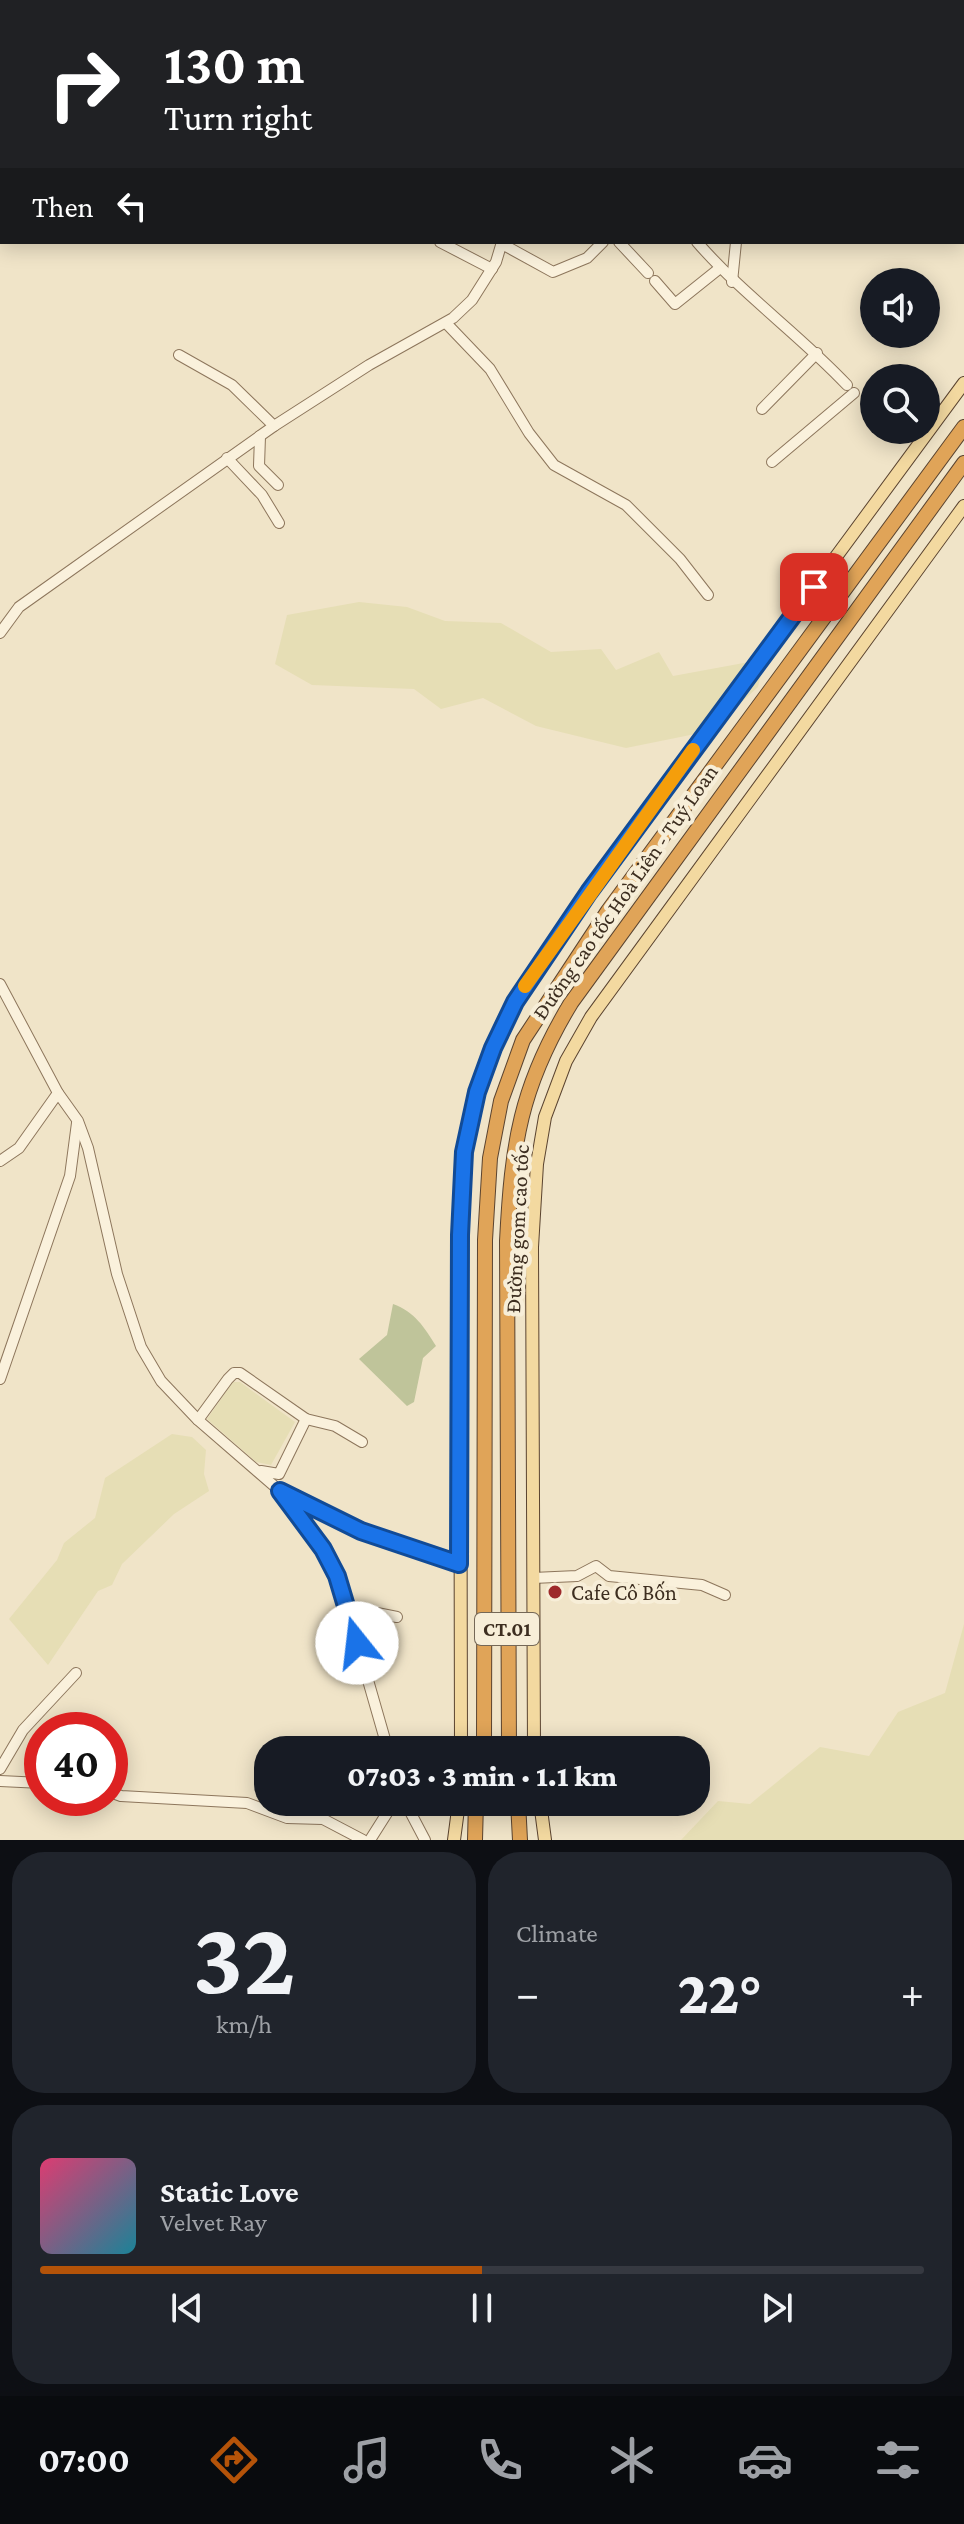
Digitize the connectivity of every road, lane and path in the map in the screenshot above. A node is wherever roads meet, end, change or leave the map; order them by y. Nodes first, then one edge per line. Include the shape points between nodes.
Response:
1 (444, 244) edge
2 (502, 244) edge
3 (504, 244) edge
4 (601, 244) edge
5 (621, 244) edge
6 (699, 244) edge
7 (736, 244) edge
8 (720, 268) junction
9 (492, 269) junction
10 (732, 282) junction
11 (446, 323) junction
12 (817, 353) junction
13 (179, 355) dead end
14 (964, 383) edge
15 (762, 409) dead end
16 (274, 426) junction
17 (964, 427) edge
18 (260, 436) junction
19 (227, 458) junction
20 (772, 462) dead end
21 (964, 463) edge
22 (278, 485) dead end
23 (964, 506) edge
24 (279, 523) dead end
25 (708, 595) dead end
26 (0, 633) edge
27 (0, 984) edge
28 (58, 1093) junction
29 (78, 1121) junction
30 (0, 1161) edge
31 (93, 1174) junction
32 (70, 1176) junction
33 (0, 1379) edge
34 (306, 1419) junction
35 (198, 1420) junction
36 (362, 1442) dead end
37 (251, 1467) junction
38 (280, 1491) junction
39 (507, 1508) junction
40 (459, 1564) junction
41 (533, 1578) junction
42 (725, 1595) dead end
43 (347, 1607) junction
44 (397, 1617) dead end
45 (76, 1673) dead end
46 (384, 1736) edge
47 (461, 1736) edge
48 (481, 1736) edge
49 (509, 1736) edge
50 (515, 1736) edge
51 (534, 1736) edge
52 (0, 1769) edge
53 (0, 1781) edge
54 (24, 1782) edge
55 (128, 1796) edge
56 (385, 1816) edge
57 (412, 1816) edge
58 (457, 1816) edge
59 (476, 1816) edge
60 (483, 1816) edge
61 (510, 1816) edge
62 (519, 1816) edge
63 (542, 1816) edge
64 (363, 1840) edge
65 (370, 1840) edge
66 (425, 1840) edge
67 (454, 1840) edge
68 (475, 1840) edge
69 (483, 1840) edge
70 (511, 1840) edge
71 (520, 1840) edge
72 (545, 1840) edge

1 - 9 street
2 - 9 street
3 - 4 street via 553,272 587,258
5 - 8 street via 675,304
6 - 8 street
7 - 10 street
8 - 10 street
9 - 11 street via 472,300
10 - 12 street
11 - 16 street
11 - 25 street via 490,369 554,465 626,505
12 - 15 street
12 - 20 street via 850,389
13 - 16 street via 232,385
14 - 40 main road via 589,892 501,1026 477,1092 464,1152
16 - 18 street
17 - 48 highway, Đường cao tốc Hoà Liên - Tuý Loan / CT.01 via 608,911 523,1040 501,1101 490,1158 485,1240
18 - 19 street
18 - 22 street via 259,466
19 - 24 street via 262,495
19 - 26 street via 19,607
21 - 39 highway, Đường cao tốc Hoà Liên - Tuý Loan / CT.01 via 625,924 544,1048 522,1107 511,1160
23 - 41 main road, Đường gom cao tốc via 643,943 566,1061 545,1117 537,1164 532,1247
27 - 28 street
28 - 29 street
28 - 30 street via 19,1148
29 - 31 street
29 - 32 street
31 - 32 street via 83,1165
31 - 35 street via 141,1347 161,1381
32 - 33 street
34 - 35 street via 234,1373
34 - 36 street via 335,1426
34 - 37 street via 279,1474
35 - 37 street
37 - 38 street
38 - 40 street via 361,1531
38 - 43 street via 323,1549
39 - 49 highway, Đường cao tốc Hoà Liên - Tuý Loan / CT.01
39 - 50 highway
40 - 47 main road
41 - 42 street via 577,1576 596,1566 609,1576 702,1585
41 - 51 main road, Đường gom cao tốc
43 - 44 street
43 - 46 street
45 - 52 street via 23,1730
53 - 54 street
55 - 64 street via 247,1803 287,1818 323,1819
56 - 65 street
57 - 66 street
58 - 67 main road
59 - 68 highway
60 - 69 highway
61 - 70 highway
62 - 71 highway
63 - 72 main road

